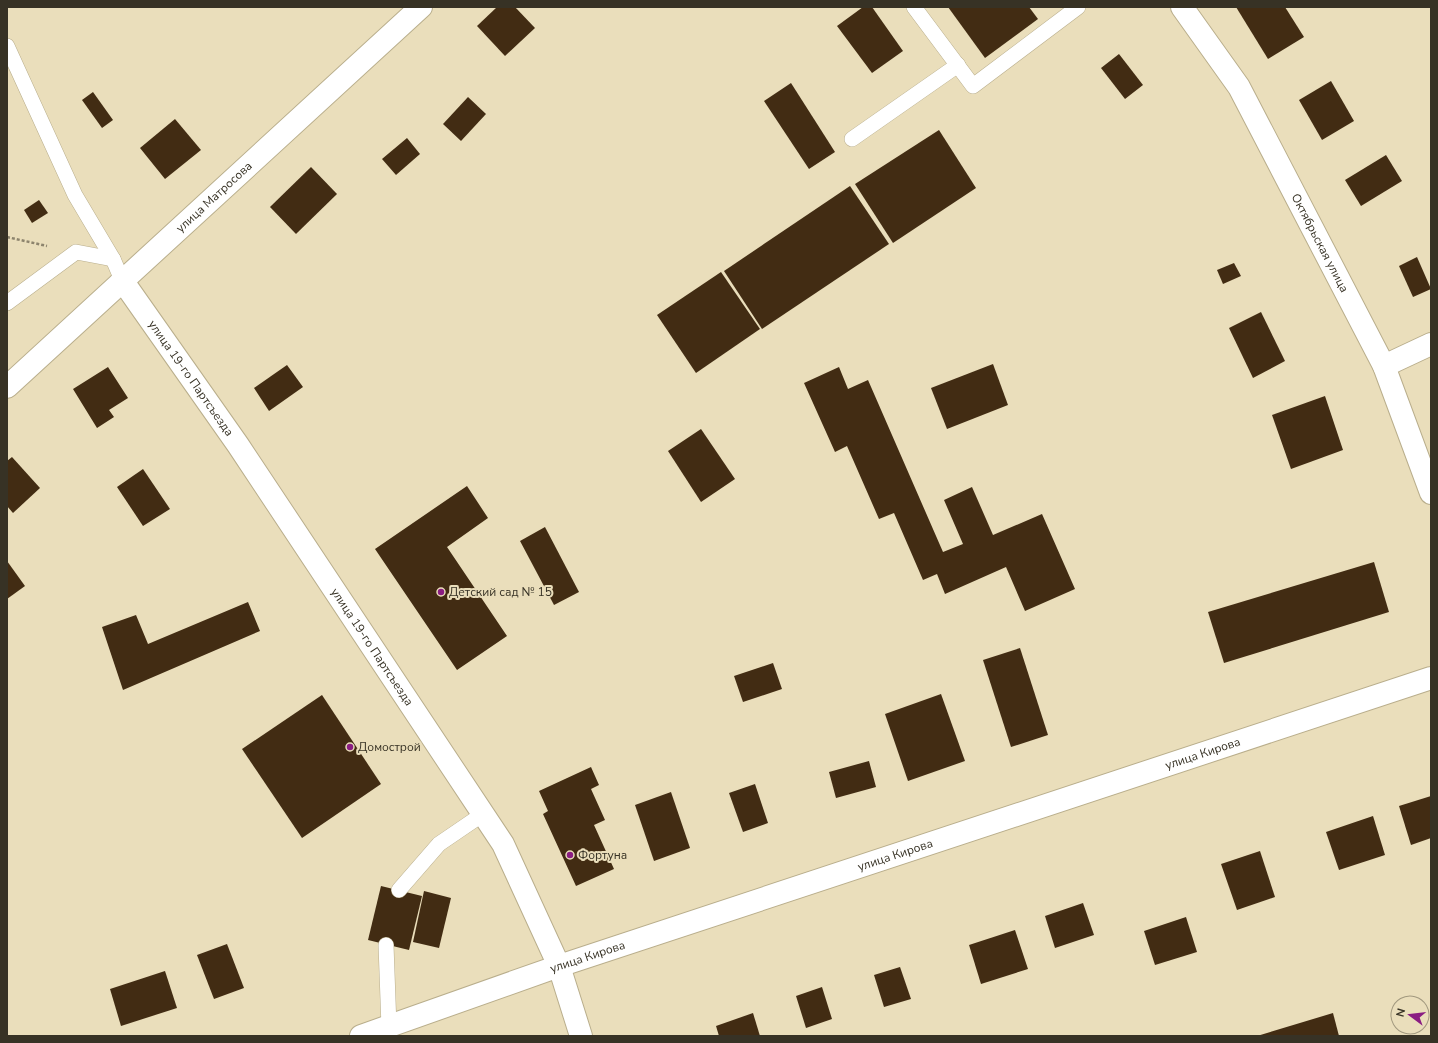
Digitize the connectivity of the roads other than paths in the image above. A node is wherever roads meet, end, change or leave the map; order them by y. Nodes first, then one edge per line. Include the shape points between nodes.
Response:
1 (421, 7) edge
2 (914, 7) edge
3 (1078, 7) edge
4 (1182, 7) edge
5 (7, 46) edge
6 (958, 64) junction
7 (852, 139) dead end
8 (113, 259) junction
9 (122, 280) junction
10 (7, 303) edge
11 (1431, 344) edge
12 (1384, 366) junction
13 (7, 387) edge
14 (1431, 493) edge
15 (1431, 678) edge
16 (483, 814) junction
17 (399, 890) dead end
18 (386, 945) dead end
19 (559, 966) junction
20 (389, 1026) junction
21 (361, 1036) edge
22 (581, 1036) edge

1 - 9 street, улица Матросова
2 - 6 lane
3 - 6 lane via 973,86
4 - 12 street, Октябрьская улица via 1239,87
5 - 8 lane via 75,195
6 - 7 lane
8 - 9 lane
8 - 10 lane via 76,252
9 - 13 street, улица Матросова
9 - 16 street, улица 19-го Партсъезда via 238,446
11 - 12 street
12 - 14 street, Октябрьская улица
15 - 19 street, улица Кирова
16 - 17 lane via 439,844
16 - 19 street, улица 19-го Партсъезда via 503,844
18 - 20 lane
19 - 20 street, улица Кирова
19 - 22 street, улица 19-го Партсъезда
20 - 21 street, улица Кирова

